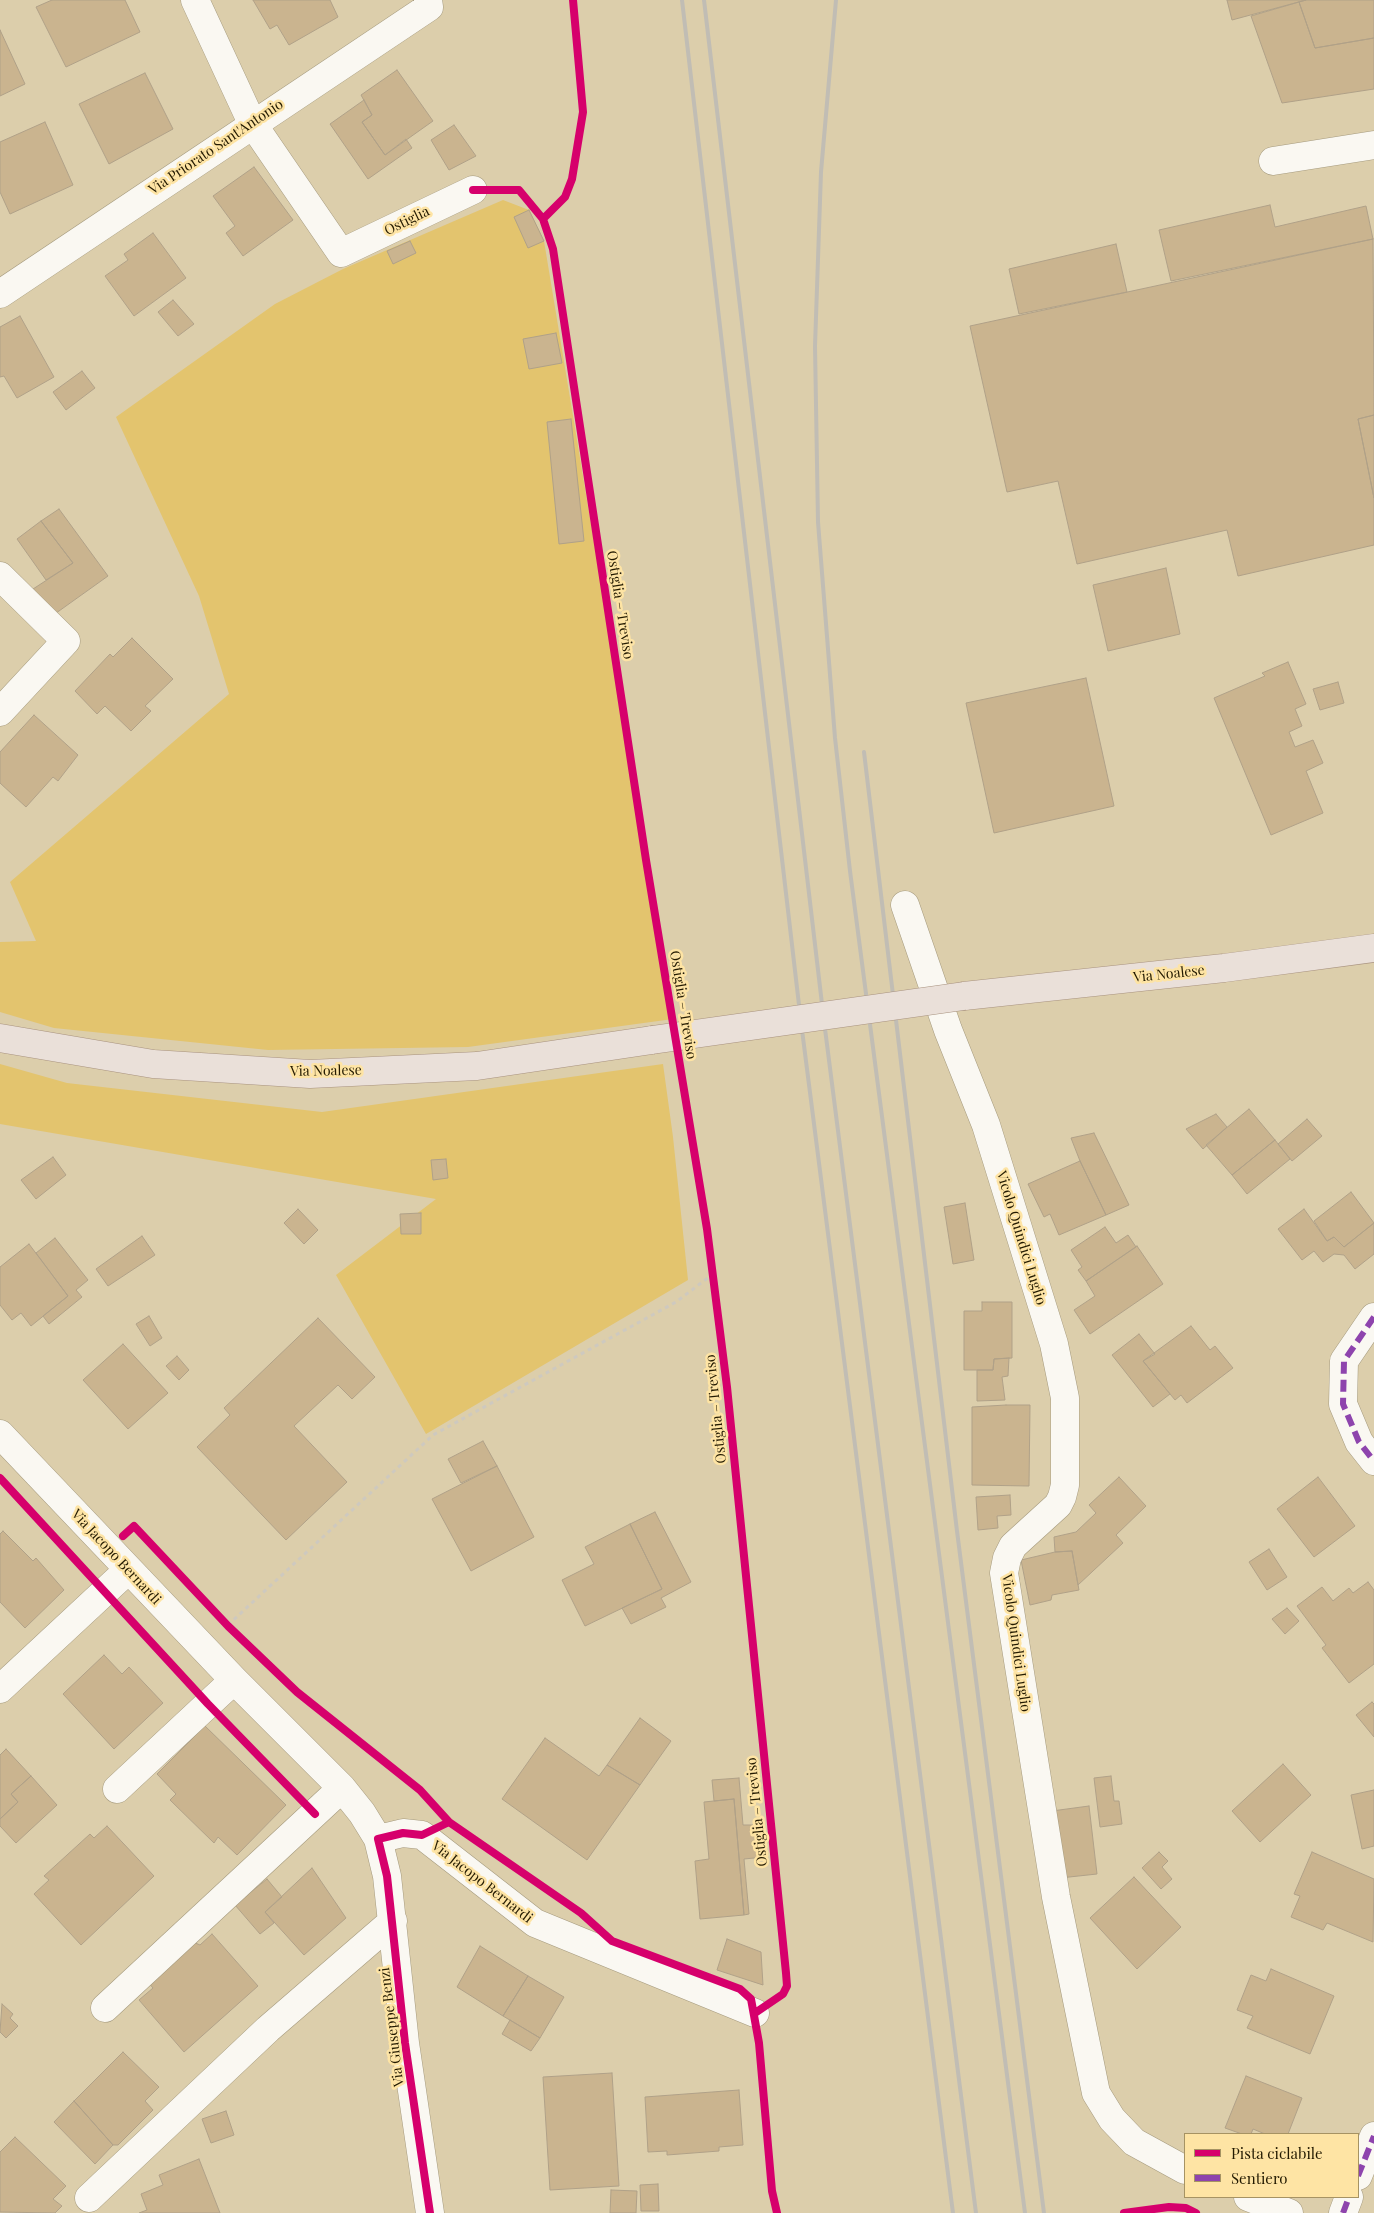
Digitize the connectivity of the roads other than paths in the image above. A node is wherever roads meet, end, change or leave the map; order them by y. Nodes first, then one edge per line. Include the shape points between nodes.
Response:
1 (195, 0) edge
2 (428, 0) edge
3 (252, 123) junction
4 (1374, 145) edge
5 (1273, 161) dead end
6 (473, 190) dead end
7 (2, 286) edge
8 (0, 576) edge
9 (0, 712) edge
10 (905, 905) dead end
11 (1374, 948) edge
12 (0, 1038) edge
13 (1374, 1317) edge
14 (0, 1434) edge
15 (1374, 1461) edge
16 (128, 1570) junction
17 (234, 1680) junction
18 (0, 1689) edge
19 (342, 1788) junction
20 (117, 1789) dead end
21 (378, 1840) junction
22 (393, 1921) junction
23 (105, 2008) dead end
24 (755, 2013) road end
25 (1374, 2136) edge
26 (1184, 2169) edge
27 (1359, 2174) edge
28 (89, 2198) dead end
29 (1250, 2198) edge
30 (1350, 2198) edge
31 (430, 2213) edge
32 (1287, 2213) edge
33 (1343, 2213) edge

1 - 3 street
2 - 3 street, Via Priorato Sant'Antonio via 429,7
3 - 6 street, Ostiglia via 340,253
3 - 7 street, Via Priorato Sant'Antonio
4 - 5 street
8 - 9 street via 66,641
10 - 26 street, Vicolo Quindici Luglio via 948,1030 986,1125 1054,1344 1065,1398 1065,1485 1062,1497 1058,1505 1013,1546 1004,1573 1056,1897 1096,2093 1112,2119 1134,2142
11 - 12 main road, Via Noalese, bridge via 964,996 477,1066 310,1074 153,1064
13 - 15 street via 1344,1361 1343,1404 1359,1442
14 - 16 street, Via Jacopo Bernardi
16 - 17 street, Via Jacopo Bernardi
16 - 18 street
17 - 19 street, Via Jacopo Bernardi
17 - 20 street
19 - 21 street, Via Jacopo Bernardi
19 - 23 street
21 - 22 street, Via Giuseppe Benzi
21 - 24 street, Via Jacopo Bernardi via 403,1833 422,1835 535,1923
22 - 28 street via 268,2029
22 - 31 street, Via Giuseppe Benzi via 405,2043
25 - 27 street
29 - 32 street
30 - 33 street

